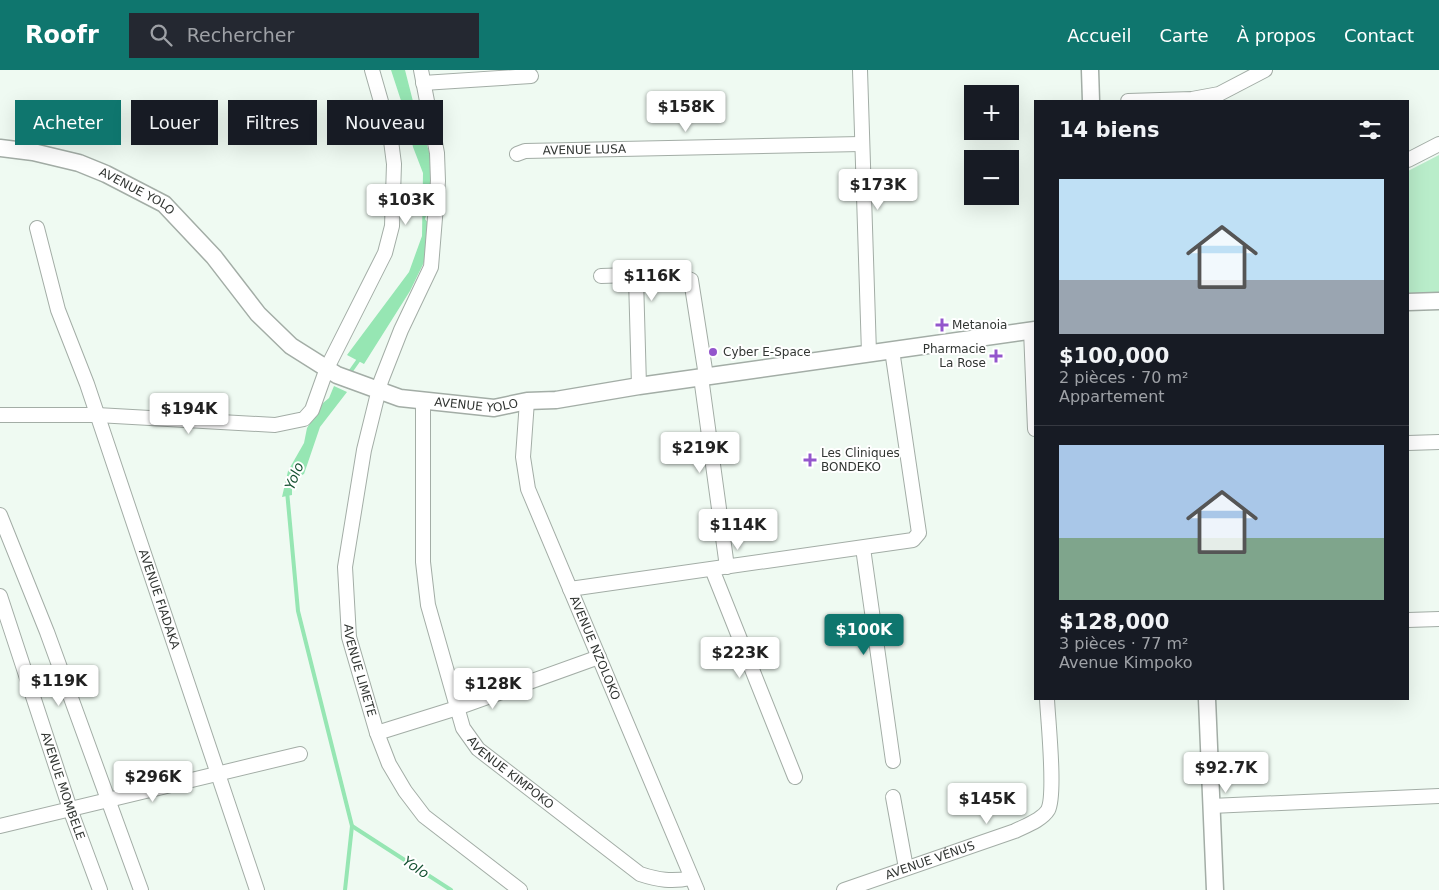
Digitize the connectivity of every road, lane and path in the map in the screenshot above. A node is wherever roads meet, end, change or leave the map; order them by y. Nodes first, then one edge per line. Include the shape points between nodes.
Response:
1 (372, 70) edge
2 (860, 70) edge
3 (1090, 70) edge
4 (1265, 70) edge
5 (422, 76) edge
6 (531, 76) dead end
7 (1091, 100) edge
8 (1160, 100) edge
9 (861, 144) junction
10 (1439, 144) edge
11 (0, 148) edge
12 (517, 154) dead end
13 (1409, 159) edge
14 (37, 228) dead end
15 (601, 276) dead end
16 (657, 279) dead end
17 (1439, 301) edge
18 (1409, 302) edge
19 (1033, 330) edge
20 (892, 350) junction
21 (869, 353) junction
22 (332, 372) junction
23 (704, 377) junction
24 (1034, 380) edge
25 (638, 386) junction
26 (378, 392) junction
27 (423, 401) junction
28 (527, 401) junction
29 (0, 415) edge
30 (97, 415) junction
31 (1439, 442) edge
32 (1409, 443) edge
33 (0, 514) edge
34 (863, 548) junction
35 (727, 567) junction
36 (712, 570) junction
37 (570, 589) junction
38 (0, 596) edge
39 (1439, 619) edge
40 (1409, 620) edge
41 (599, 657) junction
42 (1047, 700) edge
43 (1207, 700) edge
44 (457, 708) junction
45 (377, 733) junction
46 (300, 754) dead end
47 (893, 761) dead end
48 (216, 773) junction
49 (796, 777) dead end
50 (1439, 796) edge
51 (893, 797) dead end
52 (108, 799) junction
53 (1211, 806) junction
54 (70, 809) junction
55 (0, 826) edge
56 (906, 868) junction
57 (694, 884) edge
58 (100, 890) edge
59 (141, 890) edge
60 (257, 890) edge
61 (520, 890) edge
62 (844, 890) edge
63 (1215, 890) edge

1 - 22 street via 390,133 394,164 392,226 384,253
2 - 9 street
3 - 7 street
4 - 8 street via 1219,94
5 - 6 street
5 - 26 street, AVENUE LIMETE via 437,153 431,267 401,330
9 - 12 street, AVENUE LUSA via 525,151
9 - 21 street
10 - 13 street
11 - 22 street, AVENUE YOLO via 79,163 164,204 214,257 258,314 291,346
14 - 30 street, AVENUE FIADAKA via 58,310
15 - 25 street via 631,275 636,278
16 - 23 street via 684,277 691,280
17 - 18 street
19 - 20 street, AVENUE YOLO
19 - 24 street
20 - 21 street, AVENUE YOLO
20 - 34 street via 919,533 913,540
21 - 23 street, AVENUE YOLO
22 - 26 street, AVENUE YOLO
22 - 30 street via 312,410 304,419 293,423 275,425
23 - 25 street, AVENUE YOLO
23 - 35 street
25 - 28 street, AVENUE YOLO via 556,400
26 - 27 street, AVENUE YOLO
26 - 45 street, AVENUE LIMETE via 355,496 345,567 349,637
27 - 28 street, AVENUE YOLO via 494,408
27 - 44 street, AVENUE KIMPOKO via 423,562 428,605
28 - 37 street, AVENUE NZOLOKO via 523,457 528,489
29 - 30 street
30 - 48 street, AVENUE FIADAKA
31 - 32 street
33 - 52 street
34 - 35 street
34 - 47 street
35 - 36 street
36 - 37 street
36 - 49 street
37 - 41 street, AVENUE NZOLOKO
38 - 54 street, AVENUE MOMBELE
39 - 40 street
41 - 44 street
41 - 57 street, AVENUE NZOLOKO
42 - 56 street, AVENUE VÉNUS via 1051,791 1048,811 1016,831
43 - 53 street
44 - 45 street
44 - 57 street, AVENUE KIMPOKO via 463,728 478,748 640,874 658,880
45 - 61 street, AVENUE LIMETE via 389,764 424,816
46 - 48 street
48 - 52 street
48 - 60 street, AVENUE FIADAKA
50 - 53 street
51 - 56 street
52 - 54 street
52 - 59 street
53 - 63 street
54 - 55 street
54 - 58 street, AVENUE MOMBELE
56 - 62 street, AVENUE VÉNUS

